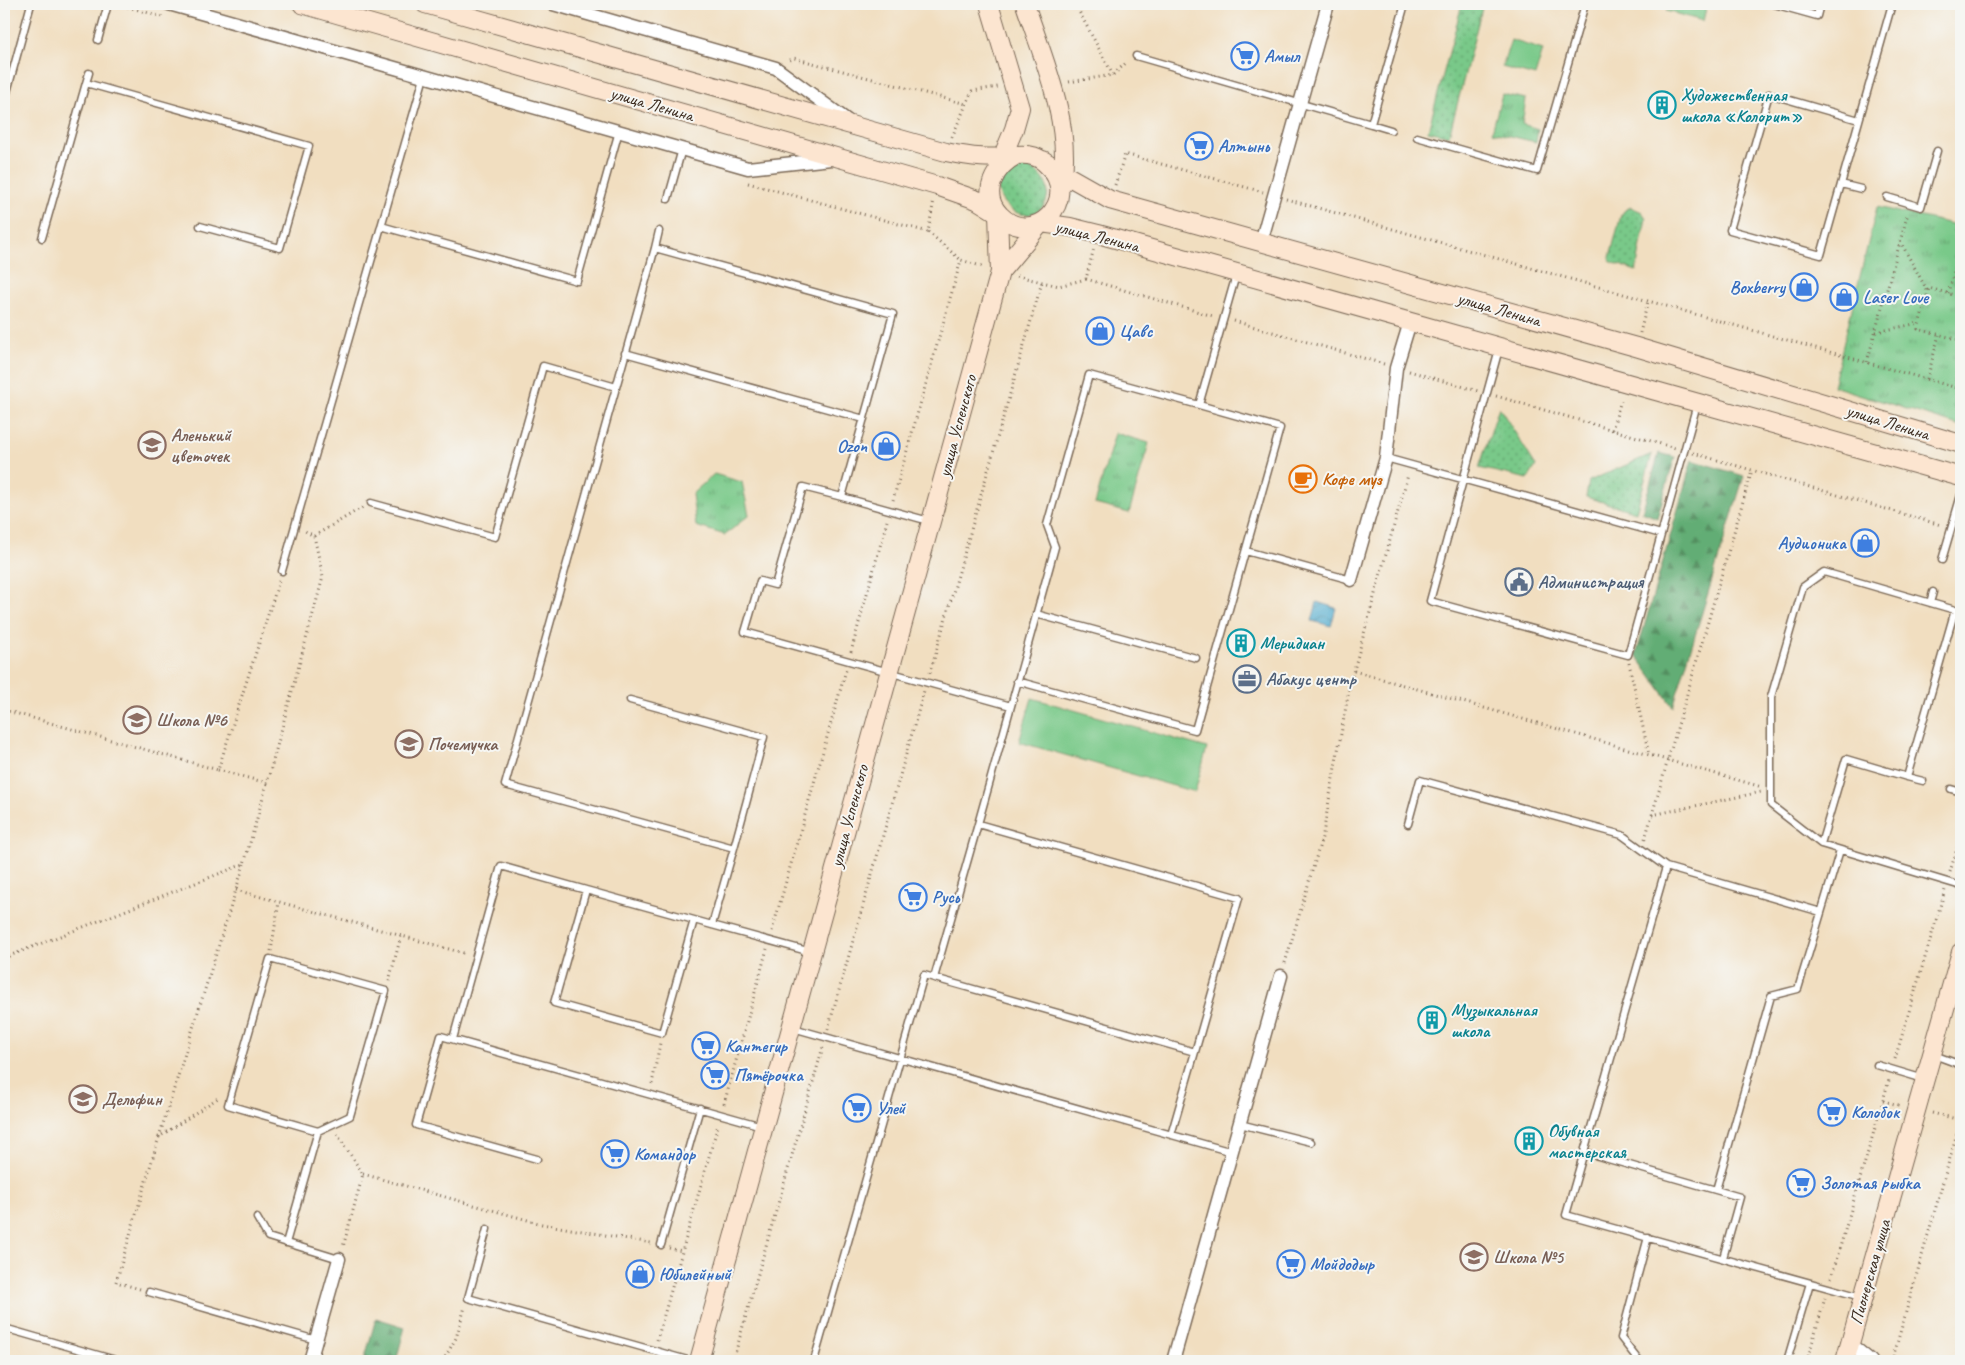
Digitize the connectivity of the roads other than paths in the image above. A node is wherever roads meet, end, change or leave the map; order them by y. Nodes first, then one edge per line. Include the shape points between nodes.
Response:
1 (31, 4) edge
2 (108, 4) edge
3 (169, 4) edge
4 (302, 4) edge
5 (425, 4) edge
6 (553, 4) edge
7 (988, 4) edge
8 (1025, 4) edge
9 (1328, 4) edge
10 (1405, 4) edge
11 (1585, 4) edge
12 (1774, 4) edge
13 (1820, 4) edge
14 (1892, 4) edge
15 (98, 40) dead end
16 (1136, 56) dead end
17 (89, 73) dead end
18 (424, 77) junction
19 (86, 83) junction
20 (4, 103) edge
21 (1300, 104) junction
22 (1859, 120) junction
23 (1371, 124) junction
24 (854, 126) junction
25 (1391, 130) dead end
26 (619, 131) junction
27 (1417, 137) dead end
28 (682, 149) junction
29 (1937, 151) dead end
30 (1010, 157) junction
31 (839, 158) junction
32 (1043, 160) junction
33 (1064, 174) junction
34 (1841, 184) junction
35 (1861, 189) dead end
36 (1060, 194) junction
37 (1887, 197) dead end
38 (668, 199) dead end
39 (998, 213) junction
40 (1041, 222) junction
41 (200, 226) dead end
42 (381, 226) junction
43 (659, 231) dead end
44 (42, 238) dead end
45 (1261, 242) junction
46 (655, 248) junction
47 (1000, 272) junction
48 (1236, 273) junction
49 (1410, 322) junction
50 (1500, 347) junction
51 (625, 353) junction
52 (616, 387) junction
53 (1697, 403) junction
54 (1199, 406) junction
55 (864, 419) junction
56 (1961, 444) edge
57 (1386, 458) junction
58 (1961, 477) edge
59 (1463, 480) junction
60 (1961, 495) edge
61 (842, 497) junction
62 (371, 503) road end
63 (930, 522) junction
64 (1661, 534) junction
65 (1246, 551) junction
66 (1942, 560) dead end
67 (282, 571) road end
68 (1351, 580) joint
69 (1933, 592) dead end
70 (1930, 603) junction
71 (1036, 614) junction
72 (1196, 658) dead end
73 (889, 672) junction
74 (1017, 680) junction
75 (630, 700) dead end
76 (1010, 706) junction
77 (1907, 776) junction
78 (1923, 781) dead end
79 (1951, 789) dead end
80 (1961, 792) edge
81 (978, 824) junction
82 (1408, 824) dead end
83 (1822, 844) junction
84 (734, 848) junction
85 (1840, 850) junction
86 (1666, 867) junction
87 (1961, 886) edge
88 (586, 890) junction
89 (1821, 912) junction
90 (694, 920) junction
91 (712, 925) junction
92 (812, 952) junction
93 (1960, 959) edge
94 (1281, 976) road end
95 (934, 978) junction
96 (791, 1027) junction
97 (453, 1039) junction
98 (1195, 1052) junction
99 (1933, 1054) junction
100 (900, 1058) junction
101 (1877, 1064) dead end
102 (1961, 1065) edge
103 (1925, 1080) junction
104 (700, 1108) junction
105 (1240, 1124) junction
106 (764, 1126) junction
107 (318, 1131) junction
108 (1171, 1135) junction
109 (1311, 1142) dead end
110 (1232, 1152) junction
111 (1584, 1152) junction
112 (537, 1159) dead end
113 (1716, 1190) junction
114 (257, 1218) dead end
115 (487, 1230) dead end
116 (1648, 1238) junction
117 (286, 1243) junction
118 (661, 1246) road end
119 (1722, 1258) junction
120 (339, 1259) joint
121 (1810, 1283) junction
122 (149, 1292) road end
123 (1863, 1297) junction
124 (4, 1328) edge
125 (316, 1340) junction
126 (1847, 1353) edge
127 (119, 1361) edge
128 (310, 1361) edge
129 (691, 1361) edge
130 (699, 1361) edge
131 (814, 1361) edge
132 (1173, 1361) edge
133 (1639, 1361) edge
134 (1787, 1361) edge
135 (1871, 1361) edge

1 - 20 lane
2 - 15 lane
3 - 18 street
4 - 31 street, улица Ленина
5 - 24 street, улица Ленина
6 - 24 street via 776,68
7 - 30 street via 1020,108
8 - 33 street via 1052,85 1064,138
9 - 21 street
10 - 23 lane
11 - 27 lane via 1537,171
12 - 13 lane via 1817,16
14 - 22 lane
16 - 21 lane
17 - 19 lane
18 - 26 street
18 - 42 lane
19 - 41 lane via 309,146 280,248
19 - 44 lane
21 - 23 lane
21 - 45 street
22 - 34 lane
22 - 34 lane via 1769,94 1730,230 1821,255
23 - 25 lane
24 - 30 street, улица Ленина via 974,158
26 - 28 street
26 - 42 lane via 577,280
28 - 31 street via 748,168
28 - 38 lane
29 - 37 lane via 1921,206
30 - 32 street via 1035,156
30 - 39 street via 994,176 991,186 990,195
31 - 39 street, улица Ленина via 959,192
32 - 33 street, улица Ленина
32 - 36 street via 1058,180
33 - 36 street
33 - 45 street, улица Ленина via 1110,200
34 - 35 lane
36 - 40 street via 1049,217
39 - 40 street via 1004,220 1022,226
39 - 47 street
40 - 47 street
40 - 48 street, улица Ленина via 1098,234
42 - 67 lane
43 - 46 lane
45 - 56 street, улица Ленина via 1626,344
46 - 51 lane
46 - 55 lane via 893,314
47 - 63 street, улица Успенского
48 - 49 street, улица Ленина
48 - 54 lane
49 - 50 street, улица Ленина
49 - 57 street via 1396,368
50 - 53 street, улица Ленина
50 - 59 lane
51 - 52 lane
51 - 55 lane
52 - 62 lane via 543,366 495,537
52 - 84 lane via 505,785
53 - 58 street, улица Ленина
53 - 64 lane
54 - 65 lane via 1280,428
54 - 71 lane via 1089,375 1047,526 1055,547
55 - 61 lane
57 - 59 lane
57 - 68 street
59 - 64 lane
59 - 64 lane via 1430,601 1628,656
60 - 66 lane
61 - 63 lane
61 - 73 lane via 803,486 775,585 760,581 746,632
63 - 73 street, улица Успенского
65 - 68 lane
65 - 74 lane via 1195,730
69 - 70 lane
70 - 77 lane via 1955,610
70 - 83 lane via 1824,572 1803,587 1770,697 1770,805
71 - 72 lane
71 - 74 lane
73 - 76 lane
73 - 92 street, улица Успенского
74 - 76 lane
75 - 84 lane via 764,737
76 - 81 lane
77 - 78 lane
77 - 83 lane via 1846,759
79 - 80 lane
81 - 95 lane
81 - 98 lane via 1238,898
82 - 86 lane via 1420,780 1622,835
83 - 85 lane
84 - 91 lane
85 - 87 lane
85 - 89 lane
86 - 89 lane
86 - 111 lane
88 - 90 lane
88 - 90 lane via 554,1003 662,1033
88 - 97 lane via 501,866
89 - 113 lane via 1798,989 1771,996
90 - 91 lane
91 - 92 lane
92 - 96 street, улица Успенского
93 - 99 street, Пионерская улица
94 - 105 street
95 - 98 lane
95 - 100 lane via 924,975
96 - 100 lane
96 - 106 street, улица Успенского
97 - 104 lane
97 - 112 lane via 441,1036 416,1125
98 - 108 lane
99 - 102 lane
99 - 103 street, Пионерская улица
100 - 108 lane
100 - 131 lane
101 - 103 lane
103 - 123 street, Пионерская улица
104 - 106 lane
104 - 118 lane
105 - 109 lane
105 - 110 street
106 - 130 street, улица Успенского
107 - 107 lane via 228,1105 270,958 386,991 350,1116
107 - 117 lane
108 - 110 lane
110 - 132 street
111 - 113 lane
111 - 116 lane via 1566,1214
113 - 119 lane via 1740,1197
114 - 117 lane via 268,1238
115 - 129 lane via 468,1298
116 - 119 lane
116 - 133 lane via 1621,1338
117 - 120 lane
119 - 121 lane
120 - 125 street
121 - 123 lane
121 - 134 lane
122 - 125 lane
123 - 126 street, Пионерская улица
124 - 127 lane
125 - 128 street
126 - 135 street

